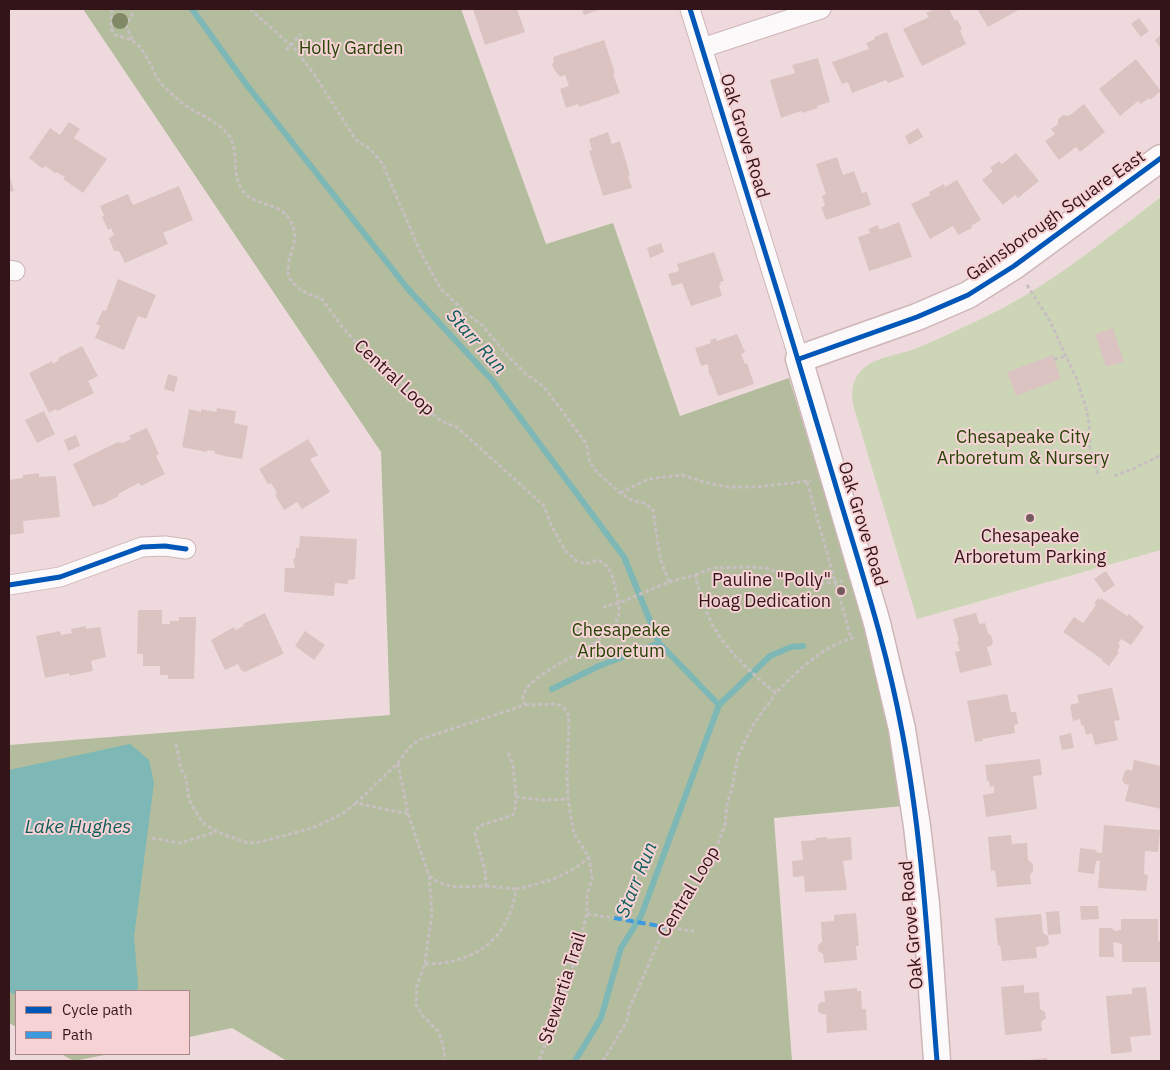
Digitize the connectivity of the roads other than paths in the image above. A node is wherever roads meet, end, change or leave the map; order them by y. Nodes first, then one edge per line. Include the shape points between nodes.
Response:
1 (690, 9) edge
2 (820, 9) edge
3 (702, 48) junction
4 (1161, 158) edge
5 (799, 359) junction
6 (186, 549) dead end
7 (9, 586) edge
8 (937, 1061) edge

1 - 3 street, Oak Grove Road
2 - 3 street
3 - 5 street, Oak Grove Road
4 - 5 street, Gainsborough Square East via 968,296
5 - 8 street, Oak Grove Road via 879,631 902,729 926,904
6 - 7 street via 142,547 60,577

